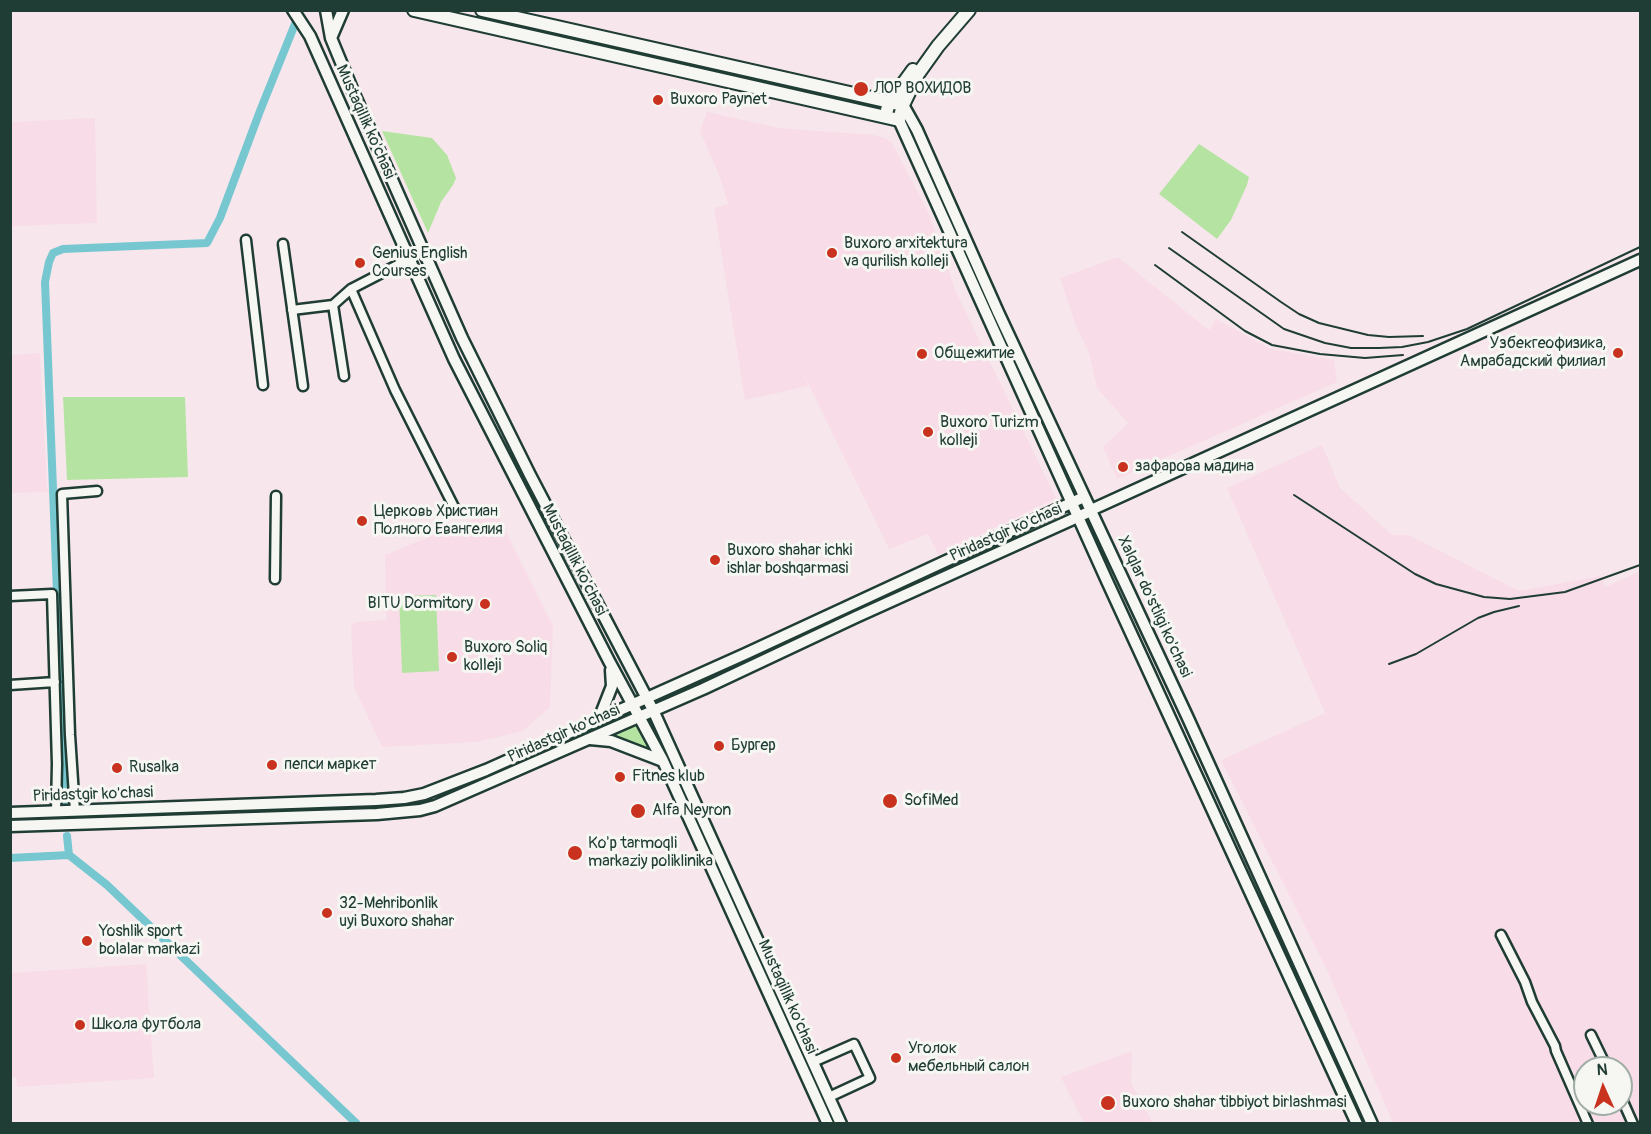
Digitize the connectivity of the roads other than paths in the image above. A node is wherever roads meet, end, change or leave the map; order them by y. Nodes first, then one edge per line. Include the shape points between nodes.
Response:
1 (292, 10) edge
2 (326, 10) edge
3 (343, 10) edge
4 (414, 10) edge
5 (482, 10) edge
6 (962, 10) edge
7 (969, 10) edge
8 (536, 22) junction
9 (532, 37) junction
10 (331, 38) junction
11 (889, 103) junction
12 (903, 105) junction
13 (886, 117) junction
14 (899, 120) junction
15 (246, 240) dead end
16 (283, 244) dead end
17 (1641, 260) edge
18 (428, 261) junction
19 (410, 263) junction
20 (351, 289) junction
21 (333, 305) junction
22 (292, 310) junction
23 (344, 376) dead end
24 (263, 385) dead end
25 (303, 386) dead end
26 (515, 444) junction
27 (500, 450) junction
28 (98, 491) dead end
29 (276, 496) dead end
30 (1084, 497) junction
31 (1072, 503) junction
32 (455, 509) dead end
33 (1091, 511) junction
34 (1079, 517) junction
35 (275, 579) dead end
36 (10, 596) edge
37 (850, 605) junction
38 (856, 617) junction
39 (609, 661) junction
40 (55, 682) junction
41 (10, 685) edge
42 (647, 697) junction
43 (633, 704) junction
44 (653, 710) junction
45 (639, 716) junction
46 (599, 719) junction
47 (590, 739) junction
48 (663, 761) junction
49 (376, 800) junction
50 (56, 811) junction
51 (75, 811) junction
52 (10, 813) edge
53 (377, 814) junction
54 (75, 824) junction
55 (10, 826) edge
56 (706, 841) junction
57 (1501, 935) dead end
58 (772, 988) junction
59 (1591, 1035) dead end
60 (1601, 1056) edge
61 (813, 1062) junction
62 (829, 1097) junction
63 (828, 1124) edge
64 (841, 1124) edge
65 (1357, 1124) edge
66 (1372, 1124) edge
67 (1588, 1124) edge

1 - 19 main road, Mustaqillik ko'chasi via 310,36
2 - 10 main road, Mustaqillik ko'chasi
3 - 10 main road
4 - 9 main road
5 - 8 main road
6 - 11 main road
7 - 12 main road via 918,74
8 - 9 main road
8 - 11 main road
9 - 13 main road
10 - 18 main road, Mustaqillik ko'chasi
11 - 12 main road
11 - 13 main road
12 - 14 main road
12 - 30 main road, Xalqlar do'stligi ko'chasi
13 - 14 main road
14 - 31 main road, Xalqlar do'stligi ko'chasi
15 - 24 street
16 - 22 street
17 - 33 main road, Piridastgir ko'chasi
18 - 19 main road
18 - 26 main road, Mustaqillik ko'chasi
19 - 20 street
19 - 27 main road, Mustaqillik ko'chasi
20 - 21 street
20 - 32 street via 395,390
21 - 22 street
21 - 23 street
22 - 25 street
26 - 27 main road
26 - 42 main road, Mustaqillik ko'chasi
27 - 39 main road, Mustaqillik ko'chasi
28 - 51 street via 62,494
29 - 35 street
30 - 31 main road, Piridastgir ko'chasi
30 - 33 main road, Xalqlar do'stligi ko'chasi
31 - 34 main road, Xalqlar do'stligi ko'chasi
31 - 37 main road, Piridastgir ko'chasi
33 - 34 main road, Piridastgir ko'chasi
33 - 66 main road, Xalqlar do'stligi ko'chasi
34 - 38 main road, Piridastgir ko'chasi
34 - 65 main road, Xalqlar do'stligi ko'chasi
36 - 40 street via 52,594
37 - 38 main road
37 - 42 main road, Piridastgir ko'chasi
38 - 44 main road, Piridastgir ko'chasi
39 - 43 main road, Mustaqillik ko'chasi
39 - 46 main road via 612,686
40 - 41 street
40 - 50 street
42 - 43 main road, Piridastgir ko'chasi
42 - 44 main road, Mustaqillik ko'chasi
43 - 45 main road, Mustaqillik ko'chasi
43 - 46 main road, Piridastgir ko'chasi
44 - 45 main road, Piridastgir ko'chasi
44 - 56 main road, Mustaqillik ko'chasi
45 - 47 main road, Piridastgir ko'chasi
45 - 48 main road, Mustaqillik ko'chasi
46 - 49 main road, Piridastgir ko'chasi via 449,786 404,798
47 - 48 main road via 611,741
47 - 53 main road, Piridastgir ko'chasi via 435,806
48 - 56 main road, Mustaqillik ko'chasi
49 - 51 main road, Piridastgir ko'chasi
49 - 53 main road
50 - 51 main road, Piridastgir ko'chasi
50 - 52 main road, Piridastgir ko'chasi
51 - 54 main road
53 - 54 main road, Piridastgir ko'chasi
54 - 55 main road, Piridastgir ko'chasi
56 - 58 main road, Mustaqillik ko'chasi
57 - 67 street via 1556,1046
58 - 61 main road, Mustaqillik ko'chasi
58 - 63 main road, Mustaqillik ko'chasi
59 - 60 street
61 - 62 main road, Mustaqillik ko'chasi
61 - 62 street via 855,1044 870,1078
62 - 64 main road, Mustaqillik ko'chasi

